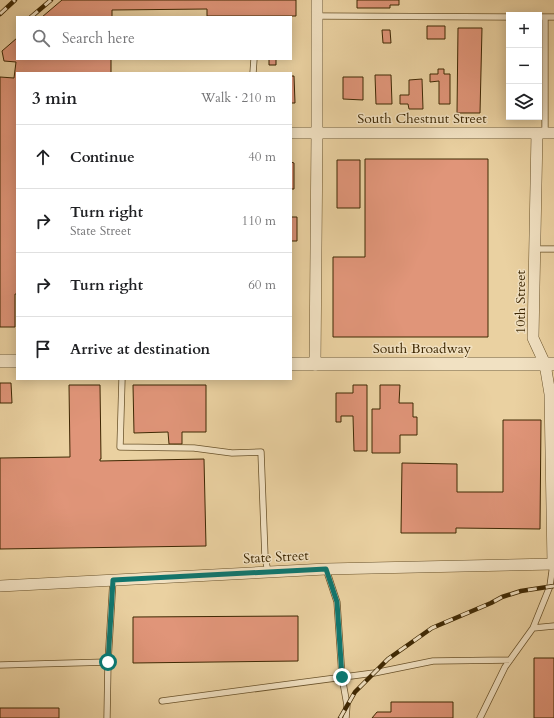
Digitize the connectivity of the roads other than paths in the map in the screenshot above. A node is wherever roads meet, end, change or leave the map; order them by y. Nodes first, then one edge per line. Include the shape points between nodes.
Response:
1 (317, 0) edge
2 (317, 16) junction
3 (506, 17) edge
4 (542, 17) edge
5 (554, 17) edge
6 (254, 60) edge
7 (253, 72) edge
8 (292, 133) edge
9 (317, 133) junction
10 (545, 133) edge
11 (554, 248) edge
12 (535, 249) junction
13 (0, 361) edge
14 (16, 361) edge
15 (292, 364) edge
16 (315, 364) junction
17 (549, 364) edge
18 (122, 380) edge
19 (553, 514) edge
20 (554, 564) edge
21 (326, 569) junction
22 (268, 572) junction
23 (113, 580) junction
24 (0, 586) edge
25 (554, 626) edge
26 (533, 628) junction
27 (510, 660) junction
28 (108, 662) junction
29 (0, 665) edge
30 (342, 677) junction
31 (162, 701) dead end
32 (107, 718) edge
33 (346, 718) edge
34 (480, 718) edge

1 - 2 street
2 - 3 lane
2 - 9 street
4 - 5 lane
4 - 10 lane, 10th Street
6 - 7 lane
8 - 9 street, South Chestnut Street
9 - 10 street, South Chestnut Street
9 - 16 street
10 - 12 street, 10th Street
11 - 12 lane
12 - 17 street, 10th Street via 534,338
13 - 14 street
15 - 16 street, South Broadway
16 - 17 street, South Broadway
17 - 19 street, 10th Street
18 - 22 lane via 120,447 261,452 265,557
19 - 20 street, 10th Street
20 - 21 street, State Street
20 - 26 lane via 550,586
21 - 22 street, State Street
21 - 30 lane via 337,602
22 - 23 street, State Street
23 - 24 street, State Street
23 - 28 lane
25 - 26 lane
26 - 27 lane
27 - 30 lane via 433,661
27 - 34 lane
28 - 29 lane
28 - 32 lane
30 - 31 lane
30 - 33 lane via 347,705

